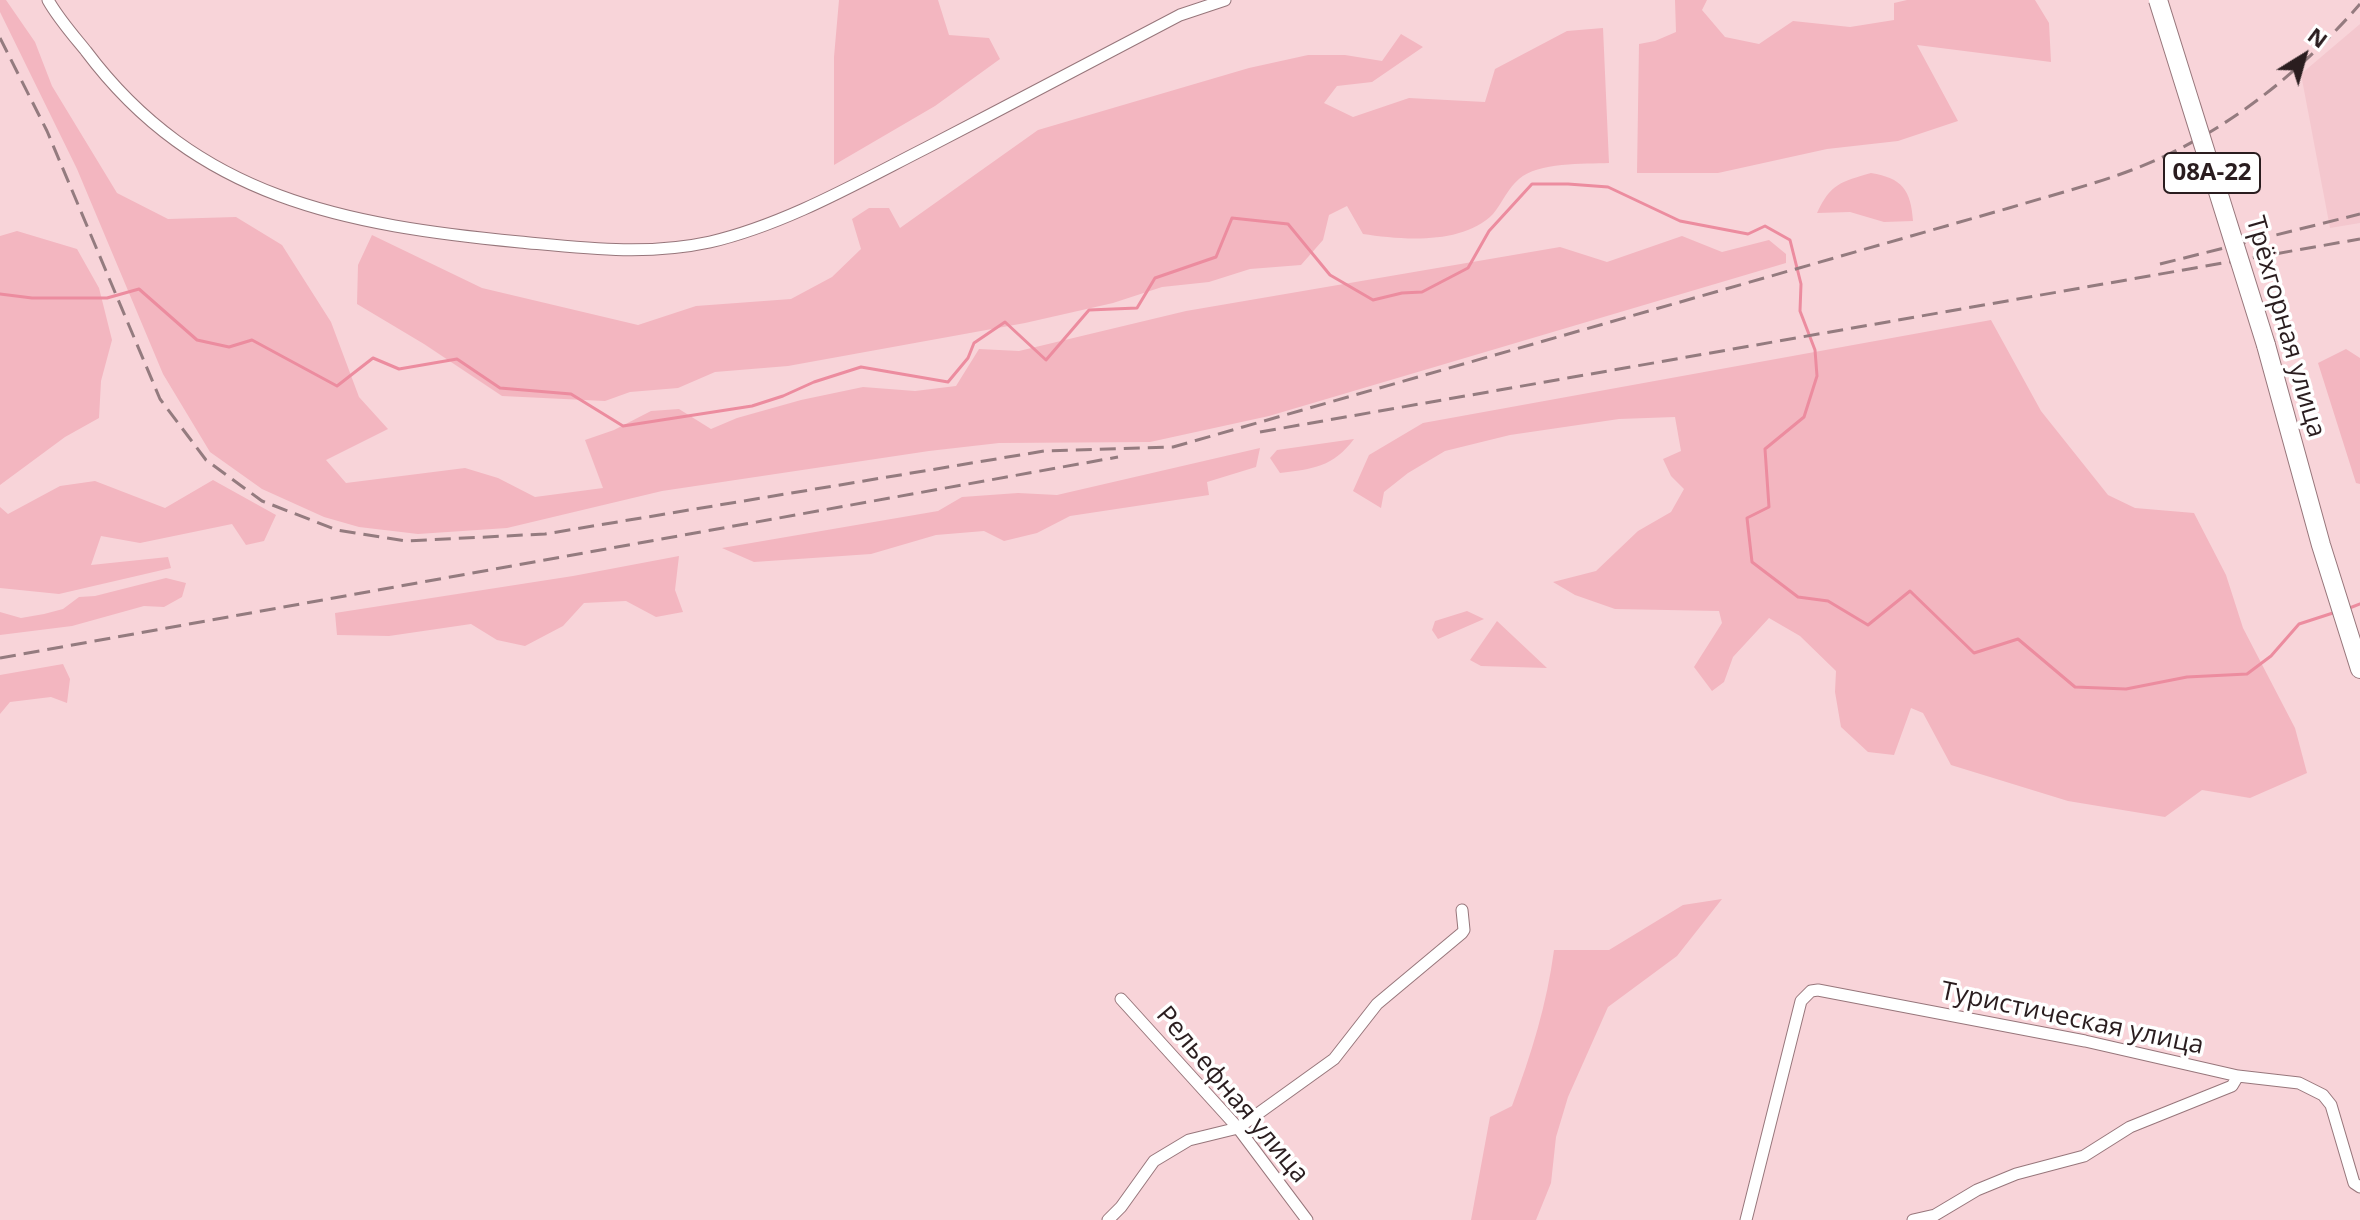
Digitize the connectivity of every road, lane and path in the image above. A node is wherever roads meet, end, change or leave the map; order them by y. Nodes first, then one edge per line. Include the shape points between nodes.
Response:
1 (48, 0) edge
2 (1225, 0) edge
3 (2158, 0) edge
4 (2360, 667) edge
5 (1462, 910) dead end
6 (1121, 999) dead end
7 (2238, 1076) junction
8 (1238, 1128) junction
9 (2360, 1187) edge
10 (1936, 1217) edge
11 (1108, 1220) edge
12 (1307, 1220) edge
13 (1746, 1220) edge
14 (1913, 1220) edge

1 - 2 street via 107,80 172,141 251,187 328,213 450,235 622,251 712,242 764,225 851,186 1180,15
3 - 4 highway, Трёхгорная улица / 08А-22, bridge
5 - 8 street via 1462,933 1377,1004 1334,1059
6 - 8 street, Рельефная улица
7 - 9 street, Туристическая улица via 2299,1083 2323,1095 2331,1105 2354,1183
7 - 10 street via 2232,1086 2130,1127 2084,1156 1999,1180
7 - 13 street, Туристическая улица via 2085,1041 1811,991 1801,1001
8 - 11 street via 1189,1140 1154,1161
8 - 12 street, Рельефная улица
10 - 14 street

